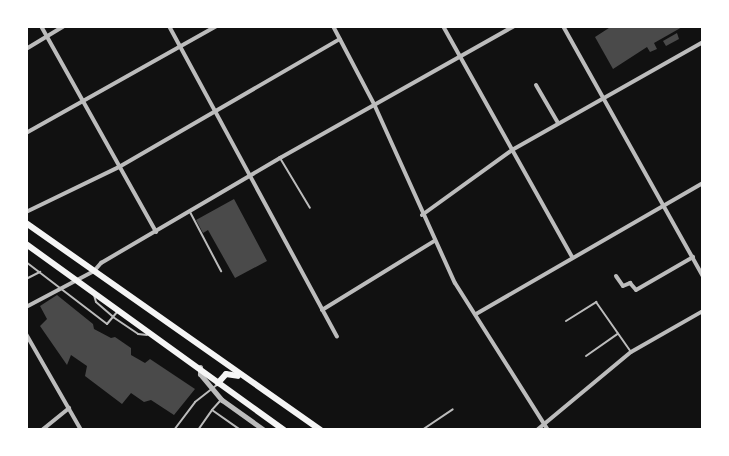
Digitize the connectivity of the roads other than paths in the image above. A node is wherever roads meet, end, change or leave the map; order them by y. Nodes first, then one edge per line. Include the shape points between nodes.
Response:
1 (41, 26) edge
2 (64, 26) edge
3 (169, 26) edge
4 (217, 26) edge
5 (333, 26) edge
6 (443, 26) edge
7 (514, 26) edge
8 (563, 26) edge
9 (47, 37) junction
10 (340, 39) junction
11 (703, 42) edge
12 (180, 47) junction
13 (26, 48) edge
14 (461, 58) junction
15 (536, 85) dead end
16 (604, 98) junction
17 (83, 103) junction
18 (374, 104) junction
19 (214, 111) junction
20 (558, 123) junction
21 (26, 133) edge
22 (512, 150) junction
23 (280, 158) junction
24 (119, 167) junction
25 (250, 176) junction
26 (703, 182) edge
27 (665, 204) junction
28 (310, 208) dead end
29 (26, 212) edge
30 (190, 212) junction
31 (422, 215) junction
32 (26, 223) edge
33 (156, 232) junction
34 (434, 241) junction
35 (26, 244) edge
36 (572, 257) junction
37 (693, 257) junction
38 (26, 262) edge
39 (94, 271) junction
40 (222, 271) dead end
41 (40, 272) junction
42 (616, 276) dead end
43 (703, 276) edge
44 (77, 278) junction
45 (26, 279) edge
46 (61, 287) junction
47 (94, 290) junction
48 (26, 307) edge
49 (119, 310) junction
50 (322, 310) junction
51 (703, 311) edge
52 (476, 314) junction
53 (113, 317) junction
54 (566, 321) dead end
55 (152, 333) junction
56 (26, 334) edge
57 (618, 334) junction
58 (337, 337) dead end
59 (631, 352) junction
60 (586, 356) dead end
61 (200, 366) junction
62 (218, 383) junction
63 (213, 390) junction
64 (273, 397) junction
65 (222, 400) junction
66 (69, 408) junction
67 (453, 409) dead end
68 (212, 410) junction
69 (544, 424) junction
70 (42, 430) edge
71 (81, 430) edge
72 (174, 430) edge
73 (198, 430) edge
74 (241, 430) edge
75 (264, 430) edge
76 (284, 430) edge
77 (320, 430) edge
78 (422, 430) edge
79 (537, 430) edge
80 (548, 430) edge

1 - 9 street
2 - 9 street
3 - 12 street
4 - 12 street
5 - 10 street
6 - 14 street
7 - 14 street
8 - 16 street
9 - 13 street
9 - 17 street
10 - 18 street
10 - 19 street
11 - 16 street
12 - 17 street
12 - 19 street
14 - 18 street
14 - 22 street
15 - 20 street
16 - 20 street
16 - 27 street
17 - 21 street
17 - 24 street
18 - 23 street
18 - 31 street
19 - 24 street
19 - 25 street
20 - 22 street
22 - 31 street
22 - 36 street
23 - 25 street
23 - 28 lane
24 - 29 street
24 - 33 street
25 - 30 street
25 - 50 street
26 - 27 street
27 - 36 street
27 - 37 street
30 - 33 street
30 - 40 lane
31 - 34 street
32 - 39 main road
33 - 39 street via 101,263
34 - 50 street
34 - 52 street via 455,283
35 - 44 main road
36 - 52 street
37 - 42 street via 636,290 630,283 623,286
37 - 43 street
38 - 41 lane
39 - 44 street
39 - 64 main road
41 - 45 lane
41 - 46 lane
44 - 46 street
44 - 47 main road
46 - 48 street
46 - 53 lane via 107,324
47 - 49 main road
47 - 53 lane via 96,302
49 - 53 lane
49 - 55 main road
50 - 58 street
51 - 59 street
52 - 69 street
53 - 55 lane via 138,334
54 - 57 lane via 596,302
55 - 61 main road
56 - 66 street
57 - 59 lane
57 - 60 lane
59 - 69 street
61 - 62 main road
61 - 63 street via 200,374
62 - 63 lane
62 - 64 main road via 231,372 261,394
62 - 76 main road
63 - 65 street
63 - 72 lane via 196,402
64 - 77 main road
65 - 68 lane
65 - 75 street
66 - 70 street
66 - 71 street
67 - 78 lane
68 - 73 lane
68 - 74 lane
69 - 79 street
69 - 80 street

